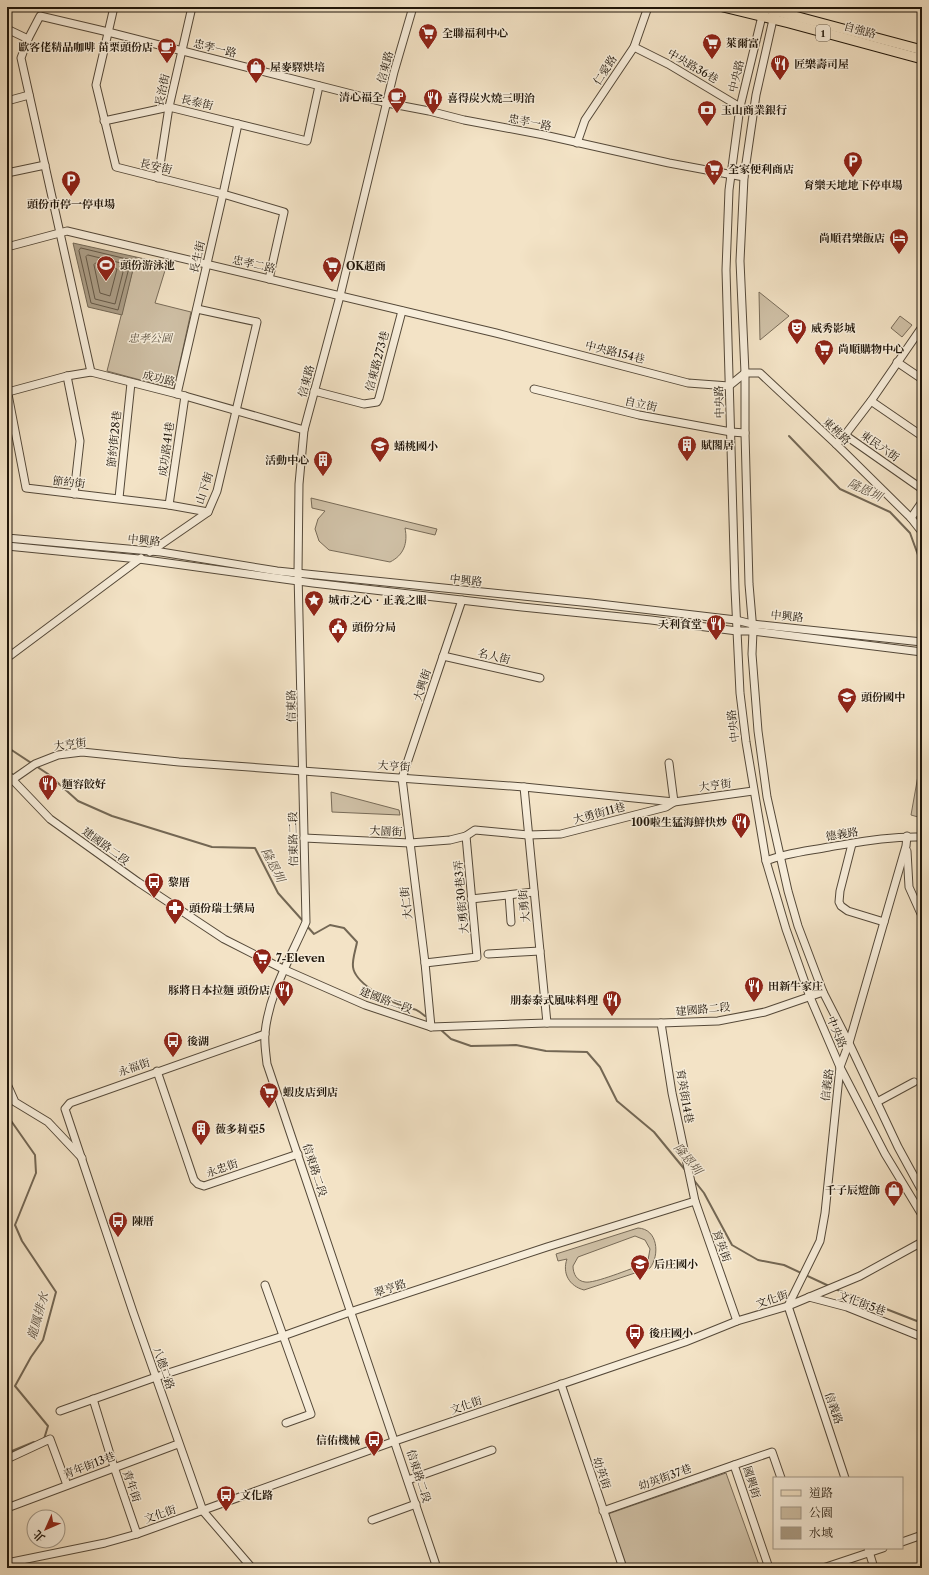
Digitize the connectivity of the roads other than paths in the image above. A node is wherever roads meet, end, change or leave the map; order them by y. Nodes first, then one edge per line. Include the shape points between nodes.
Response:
1 (114, 7) edge
2 (192, 7) edge
3 (413, 7) edge
4 (648, 7) edge
5 (723, 7) edge
6 (761, 12) edge
7 (774, 12) edge
8 (7, 29) edge
9 (108, 32) junction
10 (848, 34) junction
11 (28, 39) junction
12 (634, 47) junction
13 (922, 50) edge
14 (181, 51) junction
15 (922, 59) edge
16 (319, 86) junction
17 (29, 95) junction
18 (7, 101) edge
19 (387, 103) junction
20 (169, 107) junction
21 (740, 107) junction
22 (104, 121) junction
23 (238, 124) junction
24 (577, 143) junction
25 (45, 165) junction
26 (7, 173) edge
27 (731, 175) junction
28 (744, 177) junction
29 (158, 178) junction
30 (223, 194) junction
31 (60, 233) junction
32 (7, 247) edge
33 (207, 264) junction
34 (270, 279) junction
35 (340, 296) junction
36 (198, 309) junction
37 (402, 311) junction
38 (922, 327) edge
39 (496, 333) joint
40 (897, 362) junction
41 (91, 372) junction
42 (745, 373) junction
43 (67, 376) junction
44 (922, 379) edge
45 (131, 383) junction
46 (729, 386) junction
47 (534, 389) dead end
48 (7, 390) edge
49 (314, 391) junction
50 (177, 394) junction
51 (185, 396) junction
52 (871, 401) junction
53 (235, 410) junction
54 (304, 430) junction
55 (731, 432) junction
56 (745, 432) junction
57 (845, 435) junction
58 (922, 436) edge
59 (836, 444) junction
60 (922, 489) edge
61 (74, 494) junction
62 (119, 498) junction
63 (922, 502) edge
64 (169, 505) junction
65 (208, 512) junction
66 (911, 518) junction
67 (922, 532) edge
68 (7, 538) edge
69 (7, 546) edge
70 (150, 551) junction
71 (139, 559) junction
72 (298, 576) junction
73 (462, 600) junction
74 (652, 611) junction
75 (651, 620) junction
76 (736, 620) junction
77 (752, 627) junction
78 (737, 631) junction
79 (922, 642) edge
80 (922, 652) edge
81 (443, 656) junction
82 (7, 658) edge
83 (540, 678) dead end
84 (669, 762) dead end
85 (303, 770) junction
86 (7, 774) edge
87 (402, 778) junction
88 (12, 780) junction
89 (524, 787) junction
90 (753, 791) junction
91 (674, 802) junction
92 (528, 835) junction
93 (466, 836) junction
94 (907, 836) junction
95 (922, 837) edge
96 (304, 838) junction
97 (410, 843) junction
98 (852, 844) junction
99 (906, 846) junction
100 (779, 855) junction
101 (766, 861) junction
102 (534, 892) junction
103 (509, 895) junction
104 (472, 899) junction
105 (922, 916) edge
106 (512, 922) dead end
107 (884, 922) junction
108 (540, 951) junction
109 (488, 954) dead end
110 (425, 963) junction
111 (283, 969) junction
112 (823, 992) junction
113 (810, 997) junction
114 (547, 1023) junction
115 (661, 1023) junction
116 (431, 1027) junction
117 (265, 1034) junction
118 (849, 1043) junction
119 (840, 1067) junction
120 (156, 1071) junction
121 (914, 1082) dead end
122 (7, 1084) edge
123 (877, 1102) junction
124 (298, 1154) junction
125 (83, 1160) junction
126 (689, 1176) joint
127 (922, 1191) edge
128 (695, 1202) junction
129 (922, 1215) edge
130 (922, 1242) edge
131 (265, 1285) dead end
132 (808, 1297) junction
133 (788, 1306) junction
134 (350, 1312) junction
135 (737, 1321) junction
136 (283, 1336) junction
137 (922, 1337) edge
138 (156, 1377) junction
139 (561, 1384) junction
140 (93, 1399) junction
141 (60, 1411) dead end
142 (286, 1423) dead end
143 (395, 1440) junction
144 (178, 1444) junction
145 (492, 1450) dead end
146 (7, 1459) edge
147 (734, 1465) junction
148 (114, 1467) junction
149 (781, 1477) edge
150 (845, 1477) edge
151 (408, 1480) junction
152 (67, 1485) junction
153 (416, 1504) junction
154 (7, 1508) edge
155 (203, 1511) junction
156 (603, 1511) junction
157 (372, 1520) dead end
158 (137, 1534) junction
159 (922, 1535) edge
160 (903, 1542) edge
161 (868, 1550) edge
162 (7, 1563) edge
163 (247, 1566) edge
164 (437, 1568) edge
165 (623, 1568) edge
166 (769, 1568) edge
167 (823, 1568) edge
168 (874, 1568) edge

1 - 9 street, 長安街
2 - 14 street, 長治街
3 - 19 street, 信東路
4 - 12 street, 仁愛路
5 - 6 main road, 自強路 / 1
6 - 7 main road, 自強路 / 1
6 - 21 street, 中央路
7 - 10 main road, 自強路 / 1
7 - 28 street, 中央路 via 756,95
8 - 11 street
9 - 11 street, 忠孝一路 via 40,16
9 - 14 street, 忠孝一路
9 - 22 street, 長安街 via 96,85
10 - 13 main road, 自強路 / 1
10 - 15 main road, 自強路 / 1
11 - 17 street, 忠孝一路 via 21,58
12 - 21 street, 中央路36巷
12 - 24 street, 仁愛路 via 585,120
14 - 16 street, 忠孝一路
14 - 20 street, 長治街
16 - 19 street, 忠孝一路
16 - 23 street, 長泰街 via 307,141
17 - 18 street
17 - 25 street, 忠孝一路
19 - 24 street, 忠孝一路
19 - 35 street, 信東路
20 - 22 street, 長泰街
20 - 23 street, 長泰街
20 - 29 street, 長治街
21 - 27 street, 中央路
22 - 29 street, 長安街 via 116,167
23 - 30 street, 長生街
24 - 27 street, 忠孝一路
25 - 26 street
25 - 31 street, 忠孝一路
27 - 28 street, 忠孝一路
27 - 46 street, 中央路 via 726,270
28 - 42 street, 中央路 via 740,261
29 - 30 street, 長安街
30 - 33 street, 長生街
30 - 34 street, 長安街 via 284,212
31 - 32 street, 忠孝二路
31 - 33 street, 忠孝二路 via 68,231
31 - 41 street, 忠孝一路
33 - 34 street, 忠孝二路
33 - 36 street, 長生街
34 - 35 street, 忠孝二路
35 - 37 street, 忠孝二路
35 - 49 street, 信東路
36 - 50 street, 長生街
36 - 53 street, 山下街 via 257,322
37 - 39 street, 忠孝二路
37 - 49 street, 信東路273巷 via 376,402 364,404
38 - 40 street
39 - 46 street, 中央路154巷 via 688,383
40 - 44 street
40 - 52 street
41 - 43 street, 成功路
41 - 45 street, 成功路
42 - 46 street
42 - 56 street, 中央路
42 - 59 street, 東桃路 via 760,373
43 - 48 street, 成功路
43 - 61 street via 80,440
45 - 50 street, 成功路
45 - 62 street, 節約街28巷
46 - 55 street, 中央路
47 - 55 street, 自立街 via 639,415
48 - 61 street, 節約街 via 26,488
49 - 54 street, 信東路
50 - 51 street, 成功路
51 - 53 street, 成功路
51 - 64 street, 成功路41巷
52 - 57 street
52 - 58 street
53 - 54 street, 成功路
53 - 65 street, 山下街 via 217,491
54 - 72 street, 信東路 via 299,484
55 - 56 street, 自立街
55 - 76 street, 中央路
56 - 77 street, 中央路
57 - 59 street
57 - 60 street, 東民六街
59 - 66 street, 東桃路
61 - 62 street, 節約街
62 - 64 street, 節約街
63 - 66 street
64 - 65 street, 節約街
65 - 70 street, 山下街
66 - 67 street, 東桃路
68 - 70 street, 中興路
69 - 71 street, 中興路
70 - 71 street, 山下街
70 - 72 street, 中興路
71 - 72 street, 中興路
71 - 82 street, 山下街
72 - 73 street, 中興路
72 - 74 street, 中興路
72 - 85 street, 信東路
73 - 75 street, 中興路
73 - 81 street, 大興街
74 - 75 street
74 - 76 street, 中興路
75 - 78 street, 中興路
76 - 77 street, 中興路
76 - 78 street, 中央路
77 - 78 street, 中興路
77 - 79 street, 中興路
77 - 80 street, 中興路
77 - 100 street, 中央路 via 758,731 767,797
78 - 90 street, 中央路 via 740,693
81 - 83 street, 名人街
81 - 87 street, 大興街
84 - 91 street
85 - 87 street, 大亨街
85 - 88 street, 大亨街 via 179,762 82,752 58,754 33,765
85 - 96 street, 信東路二段
86 - 88 street, 建國路二段
87 - 89 street, 大亨街
87 - 97 street, 大仁街
88 - 111 street, 建國路二段 via 50,819 138,882 224,939
89 - 91 street, 大亨街
89 - 92 street, 大勇街
90 - 91 street, 大亨街
90 - 101 street, 中央路
91 - 92 street, 大勇街11巷 via 666,807 561,834
92 - 93 street, 大勇街11巷 via 475,830
92 - 102 street, 大勇街
93 - 97 street, 大園街
93 - 104 street, 大勇街30巷3弄
94 - 95 street, 德義路
94 - 98 street, 德義路
94 - 99 street, 信義路
96 - 97 street, 大園街
96 - 111 street, 信東路二段 via 305,924
97 - 110 street, 大仁街
98 - 100 street, 德義路
98 - 107 street via 839,902 848,911
99 - 105 street via 909,887
99 - 107 street, 信義路
100 - 101 street, 德義路
100 - 112 street, 中央路 via 798,926
101 - 113 street, 中央路
102 - 103 street
102 - 108 street, 大勇街
103 - 104 street
103 - 106 street
104 - 110 street, 大勇街30巷3弄 via 477,957
107 - 118 street, 信義路
108 - 109 street
108 - 114 street, 大勇街
110 - 116 street, 大仁街
111 - 116 street, 建國路二段 via 365,1005
111 - 117 street, 信東路二段 via 270,1005
112 - 113 street, 建國路二段
112 - 118 street, 中央路
113 - 115 street, 建國路二段 via 765,1012 718,1021
113 - 119 street, 中央路
114 - 115 street, 建國路二段
114 - 116 street, 建國路二段
115 - 126 street, 育英街14巷
117 - 120 street, 永福街
117 - 124 street, 信東路二段 via 267,1064
118 - 119 street, 信義路
118 - 123 street, 中央路
119 - 129 street, 中央路 via 885,1154
119 - 133 street, 信義路 via 820,1241
120 - 124 street, 永忠街 via 194,1180 198,1184 204,1186
120 - 125 street, 永福街 via 70,1102 66,1109
121 - 123 street
122 - 125 street via 15,1102 48,1122
123 - 127 street, 中央路
124 - 134 street, 信東路二段
125 - 138 street, 八德二路
126 - 128 street, 育英街
128 - 134 street, 翠亨路 via 547,1247
128 - 135 street, 育英街
130 - 132 street, 文化街 via 860,1276
131 - 136 street
132 - 133 street, 文化街
132 - 137 street, 文化街5巷 via 847,1307
133 - 135 street, 文化街
133 - 150 street, 信義路
134 - 136 street, 翠亨路
134 - 143 street, 信東路二段
135 - 139 street, 文化街 via 685,1342
136 - 138 street, 翠亨路
136 - 142 street via 311,1414
138 - 140 street, 翠亨路
138 - 144 street, 八德二路
139 - 143 street, 文化街
139 - 156 street, 幼英街
140 - 141 street, 翠亨路
140 - 148 street, 青年街
143 - 151 street, 信東路二段
143 - 155 street, 文化街
144 - 148 street, 青年街13巷
144 - 155 street, 八德二路
145 - 151 street
146 - 152 street via 50,1439
147 - 149 street, 國興街 via 772,1452
147 - 156 street, 幼英街37巷
147 - 166 street, 國興街
148 - 152 street, 青年街13巷
148 - 158 street, 青年街
151 - 153 street, 信東路二段
152 - 154 street, 青年街13巷
153 - 157 street
153 - 164 street, 信東路二段
155 - 158 street, 文化街
155 - 163 street, 八德二路
156 - 165 street, 幼英街
158 - 162 street, 文化街
159 - 160 street
161 - 167 street
161 - 168 street

